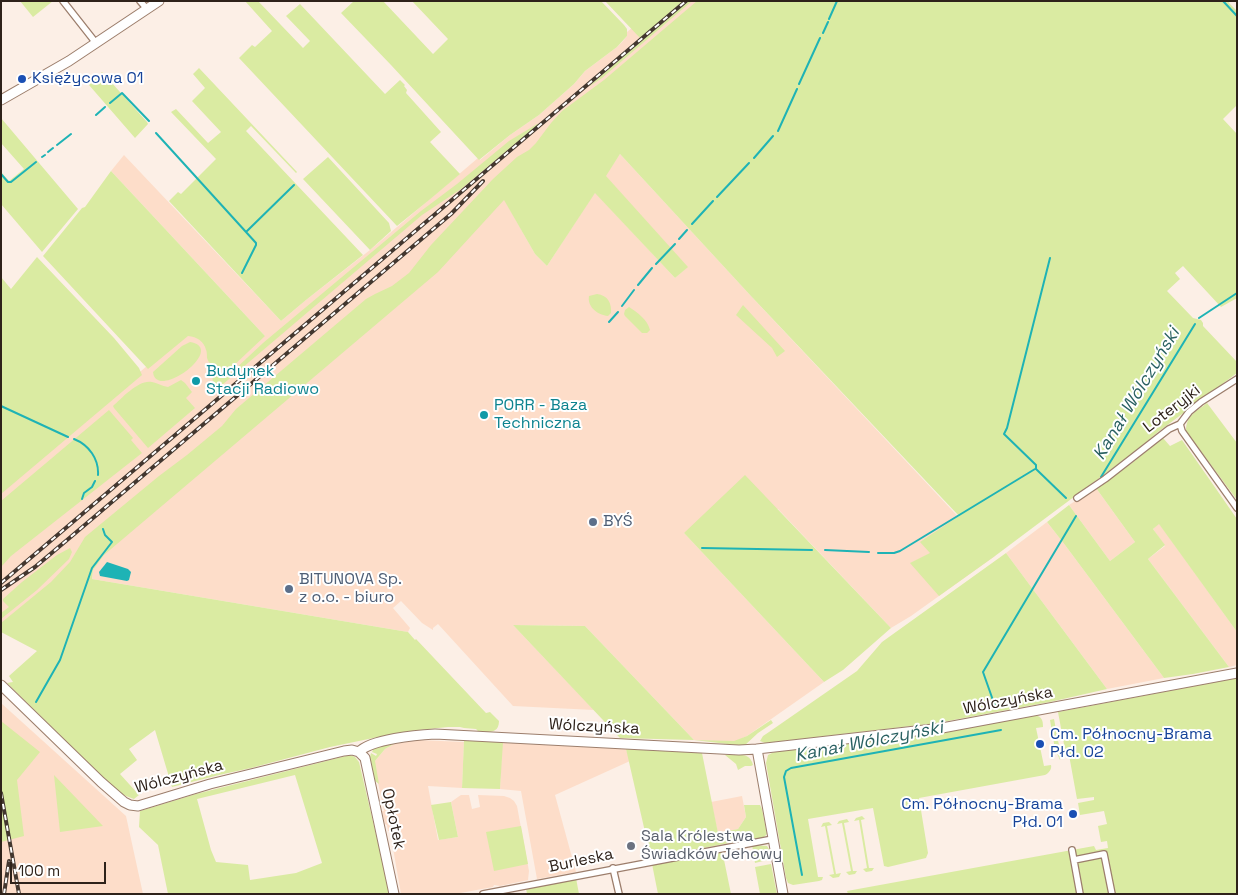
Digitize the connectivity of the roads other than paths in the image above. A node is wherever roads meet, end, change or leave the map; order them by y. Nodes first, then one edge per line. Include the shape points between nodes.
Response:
1 (63, 1) edge
2 (140, 1) edge
3 (159, 1) edge
4 (147, 9) junction
5 (96, 43) junction
6 (1, 100) edge
7 (1237, 378) edge
8 (1180, 424) junction
9 (1077, 498) dead end
10 (1237, 508) edge
11 (1237, 673) edge
12 (1, 686) edge
13 (757, 749) junction
14 (359, 752) junction
15 (773, 838) junction
16 (1072, 850) dead end
17 (1074, 860) junction
18 (613, 868) junction
19 (394, 894) edge
20 (483, 894) edge
21 (619, 894) edge
22 (783, 894) edge
23 (1080, 894) edge
24 (1112, 894) edge

1 - 5 street
2 - 4 street
3 - 4 street
4 - 5 street
5 - 6 street
7 - 8 street, Loteryjki via 1201,402
8 - 9 street, Loteryjki
8 - 10 street
11 - 13 street, Wólczyńska via 942,728
12 - 14 street, Wólczyńska via 101,782 130,805 138,806 210,784 344,751
13 - 14 street, Wólczyńska via 435,734 393,739 369,745
13 - 15 street
14 - 19 street, Opłotek via 365,758
15 - 18 street, Burleska
15 - 22 street
16 - 17 street
17 - 23 street
17 - 24 street via 1104,854
18 - 20 street, Burleska
18 - 21 street

